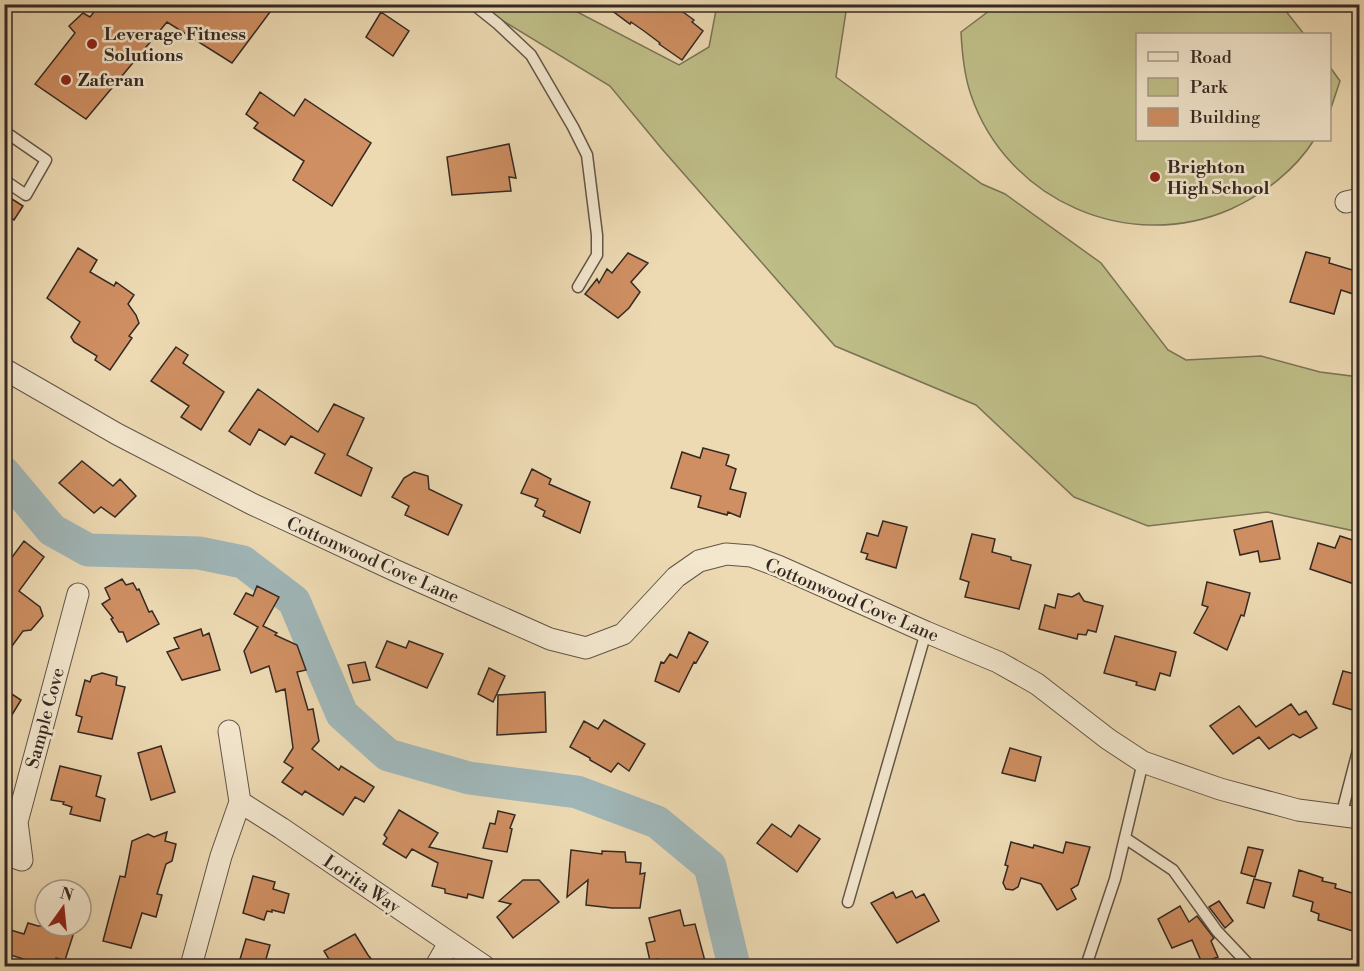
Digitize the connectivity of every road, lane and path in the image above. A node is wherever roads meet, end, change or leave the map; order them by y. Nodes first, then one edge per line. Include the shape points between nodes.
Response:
1 (473, 4) edge
2 (4, 131) edge
3 (4, 180) edge
4 (578, 287) dead end
5 (4, 369) edge
6 (78, 594) dead end
7 (926, 632) junction
8 (229, 731) dead end
9 (1359, 743) edge
10 (1143, 762) junction
11 (240, 802) junction
12 (1350, 817) edge
13 (1125, 838) junction
14 (4, 854) edge
15 (848, 902) dead end
16 (449, 943) junction
17 (191, 966) edge
18 (436, 966) edge
19 (484, 966) edge
20 (1086, 966) edge
21 (1250, 966) edge

1 - 4 lane via 531,55 587,155 597,255
2 - 3 lane via 46,160 26,195
5 - 7 street, Cottonwood Cove Lane via 117,434 252,504 550,639 586,648 623,634 676,577 699,561 726,554 751,556 778,566
6 - 14 street, Sample Cove via 16,822 22,860
7 - 10 street, Cottonwood Cove Lane via 998,662 1037,684
7 - 15 lane
8 - 11 street
9 - 12 lane
10 - 12 street, Cottonwood Cove Lane via 1220,789 1298,810
10 - 13 lane
11 - 16 street, Lorita Way
11 - 17 street via 221,855
13 - 20 lane
13 - 21 lane via 1173,870 1217,931
16 - 18 street
16 - 19 street, Lorita Way

